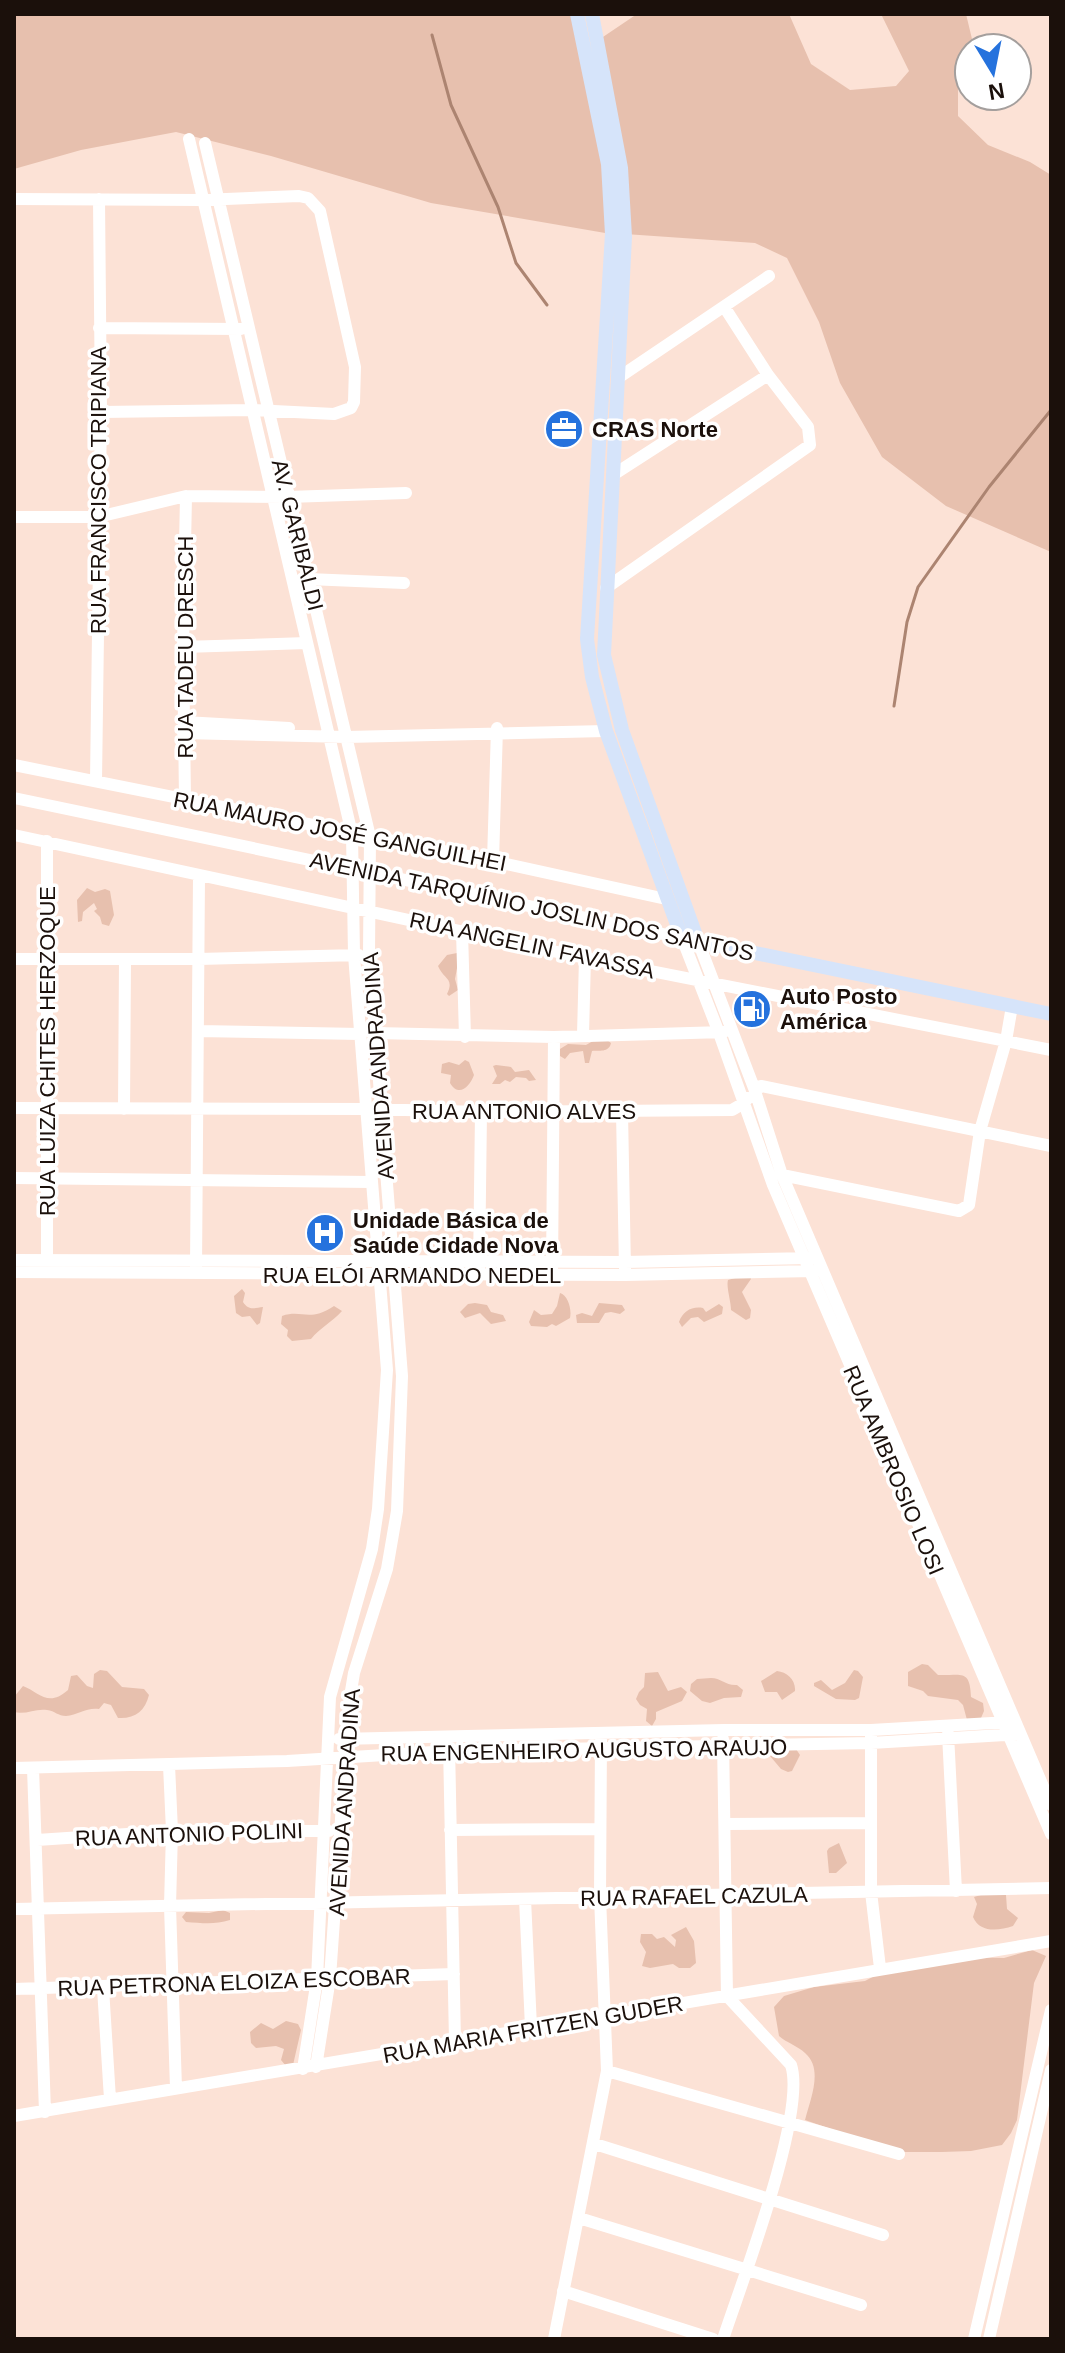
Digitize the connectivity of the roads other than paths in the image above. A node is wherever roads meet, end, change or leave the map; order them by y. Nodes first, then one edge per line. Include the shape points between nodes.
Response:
1 (577, 14) edge
2 (592, 14) edge
3 (189, 139) dead end
4 (205, 143) dead end
5 (14, 199) edge
6 (99, 199) junction
7 (219, 199) junction
8 (202, 200) junction
9 (769, 276) dead end
10 (725, 308) junction
11 (99, 328) junction
12 (233, 328) junction
13 (248, 330) junction
14 (768, 375) junction
15 (618, 378) junction
16 (608, 404) junction
17 (252, 410) junction
18 (268, 411) junction
19 (101, 412) junction
20 (613, 475) junction
21 (406, 493) dead end
22 (186, 496) junction
23 (273, 496) junction
24 (288, 497) junction
25 (602, 512) junction
26 (14, 517) edge
27 (98, 517) junction
28 (308, 579) junction
29 (404, 583) dead end
30 (606, 588) junction
31 (307, 643) junction
32 (183, 647) junction
33 (183, 728) junction
34 (605, 728) junction
35 (497, 730) junction
36 (329, 733) junction
37 (346, 733) junction
38 (14, 765) edge
39 (96, 781) junction
40 (14, 798) edge
41 (185, 799) junction
42 (352, 834) junction
43 (14, 835) edge
44 (370, 837) junction
45 (47, 841) junction
46 (493, 861) junction
47 (354, 868) junction
48 (369, 871) junction
49 (199, 876) junction
50 (666, 899) junction
51 (352, 909) junction
52 (369, 912) junction
53 (462, 931) junction
54 (682, 938) junction
55 (698, 941) junction
56 (369, 953) junction
57 (354, 955) junction
58 (585, 958) junction
59 (14, 959) edge
60 (47, 959) junction
61 (199, 959) junction
62 (125, 960) junction
63 (698, 980) junction
64 (714, 983) junction
65 (1012, 1006) junction
66 (1051, 1014) edge
67 (198, 1031) junction
68 (726, 1032) junction
69 (375, 1033) junction
70 (360, 1034) junction
71 (583, 1035) junction
72 (465, 1037) junction
73 (554, 1037) junction
74 (1006, 1041) junction
75 (1051, 1050) edge
76 (754, 1088) junction
77 (744, 1103) junction
78 (14, 1108) edge
79 (47, 1108) junction
80 (124, 1109) junction
81 (367, 1109) junction
82 (198, 1110) junction
83 (381, 1110) junction
84 (551, 1111) junction
85 (481, 1112) junction
86 (622, 1112) junction
87 (980, 1131) junction
88 (1051, 1146) edge
89 (782, 1175) junction
90 (14, 1178) edge
91 (47, 1178) junction
92 (196, 1180) junction
93 (372, 1182) junction
94 (14, 1260) edge
95 (812, 1264) junction
96 (47, 1266) junction
97 (196, 1268) junction
98 (379, 1268) junction
99 (393, 1268) junction
100 (479, 1268) junction
101 (552, 1268) junction
102 (625, 1269) junction
103 (14, 1272) edge
104 (1012, 1729) junction
105 (724, 1730) junction
106 (601, 1733) junction
107 (948, 1733) junction
108 (871, 1737) junction
109 (328, 1739) junction
110 (347, 1739) junction
111 (449, 1744) junction
112 (723, 1746) junction
113 (601, 1747) junction
114 (346, 1756) junction
115 (327, 1757) junction
116 (169, 1765) junction
117 (14, 1768) edge
118 (33, 1768) junction
119 (1051, 1805) edge
120 (871, 1823) junction
121 (725, 1824) junction
122 (599, 1829) junction
123 (450, 1830) junction
124 (172, 1831) junction
125 (325, 1831) junction
126 (342, 1832) junction
127 (1051, 1834) edge
128 (37, 1840) junction
129 (1051, 1888) edge
130 (956, 1891) junction
131 (871, 1892) junction
132 (725, 1896) junction
133 (600, 1897) junction
134 (525, 1899) junction
135 (452, 1900) junction
136 (322, 1903) junction
137 (336, 1903) junction
138 (170, 1906) junction
139 (39, 1908) junction
140 (14, 1909) edge
141 (1051, 1941) edge
142 (880, 1968) junction
143 (454, 1974) junction
144 (324, 1979) junction
145 (173, 1985) junction
146 (103, 1988) junction
147 (14, 1989) edge
148 (42, 1989) junction
149 (727, 1996) junction
150 (1051, 2010) edge
151 (605, 2016) junction
152 (531, 2027) junction
153 (455, 2042) junction
154 (310, 2068) junction
155 (1051, 2070) edge
156 (607, 2071) junction
157 (176, 2088) junction
158 (110, 2099) junction
159 (45, 2112) junction
160 (14, 2116) edge
161 (789, 2123) junction
162 (595, 2144) junction
163 (899, 2154) dead end
164 (769, 2199) junction
165 (579, 2218) junction
166 (883, 2235) dead end
167 (746, 2268) junction
168 (563, 2291) junction
169 (861, 2305) dead end
170 (554, 2339) edge
171 (713, 2339) edge
172 (723, 2339) edge
173 (974, 2339) edge
174 (989, 2339) edge

1 - 16 main road via 608,164
2 - 15 main road via 621,168 625,237
3 - 8 street, AV. GARIBALDI
4 - 7 street, AV. GARIBALDI
5 - 6 street
6 - 8 street
6 - 11 street, RUA FRANCISCO TRIPIANA
7 - 8 street
7 - 13 street, AV. GARIBALDI
7 - 18 street via 299,196 320,211 353,354 354,402 334,414
8 - 12 street, AV. GARIBALDI
9 - 10 street
10 - 14 street
10 - 15 street
11 - 12 street
11 - 19 street, RUA FRANCISCO TRIPIANA
12 - 13 street
12 - 17 street, AV. GARIBALDI
13 - 18 street, AV. GARIBALDI
14 - 20 street
14 - 30 street via 808,427 810,445
15 - 16 main road
16 - 20 main road
16 - 25 main road
17 - 18 street
17 - 19 street
17 - 23 street, AV. GARIBALDI
18 - 24 street, AV. GARIBALDI
19 - 27 street, RUA FRANCISCO TRIPIANA
20 - 25 main road
21 - 24 street
22 - 23 street
22 - 27 street
22 - 32 street, RUA TADEU DRESCH
23 - 24 street
23 - 31 street, AV. GARIBALDI
24 - 28 street, AV. GARIBALDI
25 - 30 main road
25 - 34 main road via 587,639
26 - 27 street
27 - 39 street, RUA FRANCISCO TRIPIANA
28 - 29 street
28 - 37 street, AV. GARIBALDI
30 - 55 main road via 604,655 614,700
31 - 32 street
31 - 36 street, AV. GARIBALDI
32 - 33 street, RUA TADEU DRESCH
33 - 36 street
33 - 41 street, RUA TADEU DRESCH
34 - 35 street
34 - 50 main road
35 - 37 street
35 - 46 street
36 - 37 street
36 - 42 street, AV. GARIBALDI
37 - 44 street, AV. GARIBALDI
38 - 39 street, RUA MAURO JOSÉ GANGUILHEI
39 - 41 street, RUA MAURO JOSÉ GANGUILHEI
40 - 47 street, AVENIDA TARQUÍNIO JOSLIN DOS SANTOS
41 - 42 street, RUA MAURO JOSÉ GANGUILHEI
42 - 44 street, RUA MAURO JOSÉ GANGUILHEI
42 - 47 street, AV. GARIBALDI
43 - 45 street, RUA ANGELIN FAVASSA
44 - 46 street, RUA MAURO JOSÉ GANGUILHEI
44 - 48 street, AV. GARIBALDI
45 - 49 street, RUA ANGELIN FAVASSA
45 - 60 street, RUA LUIZA CHITES HERZOQUE
46 - 50 street, RUA MAURO JOSÉ GANGUILHEI
47 - 48 street, AVENIDA TARQUÍNIO JOSLIN DOS SANTOS
47 - 51 street, AV. GARIBALDI
48 - 52 street, AVENIDA ANDRADINA
48 - 54 street, AVENIDA TARQUÍNIO JOSLIN DOS SANTOS
49 - 51 street, RUA ANGELIN FAVASSA
49 - 61 street
50 - 54 main road
51 - 52 street, RUA ANGELIN FAVASSA
51 - 57 street, AV. GARIBALDI
52 - 53 street, RUA ANGELIN FAVASSA
52 - 56 street, AVENIDA ANDRADINA
53 - 58 street, RUA ANGELIN FAVASSA
53 - 72 street
54 - 55 main road, AVENIDA TARQUÍNIO JOSLIN DOS SANTOS
54 - 63 street
55 - 64 street
55 - 65 main road, AVENIDA TARQUÍNIO JOSLIN DOS SANTOS
56 - 57 street
56 - 69 street, AVENIDA ANDRADINA
57 - 61 street
57 - 70 street, AV. GARIBALDI
58 - 63 street, RUA ANGELIN FAVASSA
58 - 71 street
59 - 60 street
60 - 62 street
60 - 79 street, RUA LUIZA CHITES HERZOQUE
61 - 62 street
61 - 67 street
62 - 80 street
63 - 64 street, RUA ANGELIN FAVASSA
63 - 68 street
64 - 68 street
64 - 74 street, RUA ANGELIN FAVASSA
65 - 66 main road, AVENIDA TARQUÍNIO JOSLIN DOS SANTOS
65 - 74 street
67 - 70 street
67 - 82 street
68 - 71 street
68 - 76 street, RUA AMBROSIO LOSI
68 - 77 street, RUA AMBROSIO LOSI
69 - 72 street
69 - 83 street, AVENIDA ANDRADINA
70 - 81 street, AV. GARIBALDI
71 - 73 street
72 - 73 street
73 - 84 street
74 - 75 street, RUA ANGELIN FAVASSA
74 - 87 street
76 - 77 street
76 - 87 street
76 - 89 street, RUA AMBROSIO LOSI
77 - 86 street, RUA ANTONIO ALVES via 732,1110
77 - 95 street, RUA AMBROSIO LOSI via 773,1185
78 - 79 street, RUA ANTONIO ALVES
79 - 80 street, RUA ANTONIO ALVES
79 - 91 street, RUA LUIZA CHITES HERZOQUE
80 - 82 street, RUA ANTONIO ALVES
81 - 82 street, RUA ANTONIO ALVES
81 - 83 street, RUA ANTONIO ALVES
81 - 93 street, AV. GARIBALDI
82 - 92 street
83 - 85 street, RUA ANTONIO ALVES
83 - 99 street, AVENIDA ANDRADINA
84 - 85 street, RUA ANTONIO ALVES
84 - 86 street, RUA ANTONIO ALVES
84 - 101 street
85 - 100 street
86 - 102 street
87 - 88 street
87 - 89 street via 969,1205 959,1211
89 - 95 street, RUA AMBROSIO LOSI
90 - 91 street
91 - 92 street
91 - 96 street, RUA LUIZA CHITES HERZOQUE
92 - 93 street
92 - 97 street
93 - 98 street, AV. GARIBALDI
94 - 96 street, RUA ELÓI ARMANDO NEDEL
95 - 102 street, RUA ELÓI ARMANDO NEDEL
95 - 104 street, RUA AMBROSIO LOSI
96 - 97 street, RUA ELÓI ARMANDO NEDEL
96 - 103 street, RUA ELÓI ARMANDO NEDEL
97 - 98 street, RUA ELÓI ARMANDO NEDEL
98 - 99 street, RUA ELÓI ARMANDO NEDEL
98 - 109 street, AV. GARIBALDI via 387,1370 378,1509 372,1549 330,1697
99 - 100 street, RUA ELÓI ARMANDO NEDEL
99 - 110 street, AVENIDA ANDRADINA via 402,1376 397,1511 387,1569 354,1673
100 - 101 street, RUA ELÓI ARMANDO NEDEL
101 - 102 street, RUA ELÓI ARMANDO NEDEL
104 - 107 street, RUA ENGENHEIRO AUGUSTO ARAUJO
104 - 119 street, RUA AMBROSIO LOSI
104 - 127 street, RUA AMBROSIO LOSI
105 - 106 street
105 - 108 street
105 - 112 street
106 - 111 street
106 - 113 street
107 - 108 street, RUA ENGENHEIRO AUGUSTO ARAUJO
107 - 130 street
108 - 112 street, RUA ENGENHEIRO AUGUSTO ARAUJO
108 - 120 street
109 - 110 street
109 - 115 street, AV. GARIBALDI
110 - 111 street
110 - 114 street, AVENIDA ANDRADINA
111 - 113 street, RUA ENGENHEIRO AUGUSTO ARAUJO
111 - 114 street, RUA ENGENHEIRO AUGUSTO ARAUJO
111 - 123 street
112 - 113 street, RUA ENGENHEIRO AUGUSTO ARAUJO
112 - 121 street
113 - 122 street
114 - 115 street, RUA ENGENHEIRO AUGUSTO ARAUJO
114 - 126 street, AVENIDA ANDRADINA
115 - 116 street, RUA ENGENHEIRO AUGUSTO ARAUJO
115 - 125 street, AV. GARIBALDI
116 - 118 street, RUA ENGENHEIRO AUGUSTO ARAUJO
116 - 124 street
117 - 118 street, RUA ENGENHEIRO AUGUSTO ARAUJO
118 - 128 street
120 - 121 street
120 - 131 street
121 - 132 street
122 - 123 street
122 - 133 street
123 - 135 street
124 - 125 street, RUA ANTONIO POLINI
124 - 128 street, RUA ANTONIO POLINI
124 - 138 street
125 - 126 street, RUA ANTONIO POLINI
125 - 136 street, AV. GARIBALDI
126 - 137 street, AVENIDA ANDRADINA
128 - 139 street
129 - 130 street, RUA RAFAEL CAZULA
130 - 131 street, RUA RAFAEL CAZULA
131 - 132 street, RUA RAFAEL CAZULA
131 - 142 street
132 - 133 street, RUA RAFAEL CAZULA
132 - 149 street
133 - 134 street, RUA RAFAEL CAZULA
133 - 151 street
134 - 135 street, RUA RAFAEL CAZULA
134 - 152 street
135 - 137 street, RUA RAFAEL CAZULA
135 - 143 street
136 - 137 street, RUA RAFAEL CAZULA
136 - 138 street, RUA RAFAEL CAZULA
136 - 144 street, AV. GARIBALDI
137 - 144 street, AVENIDA ANDRADINA
138 - 139 street, RUA RAFAEL CAZULA
138 - 145 street
139 - 140 street, RUA RAFAEL CAZULA
139 - 148 street
141 - 142 street, RUA MARIA FRITZEN GUDER
142 - 149 street, RUA MARIA FRITZEN GUDER
143 - 144 street, RUA PETRONA ELOIZA ESCOBAR
143 - 153 street
144 - 145 street, RUA PETRONA ELOIZA ESCOBAR
144 - 154 street, AVENIDA ANDRADINA
145 - 146 street, RUA PETRONA ELOIZA ESCOBAR
145 - 157 street
146 - 148 street, RUA PETRONA ELOIZA ESCOBAR
146 - 158 street
147 - 148 street, RUA PETRONA ELOIZA ESCOBAR
148 - 159 street
149 - 151 street, RUA MARIA FRITZEN GUDER
149 - 161 street via 791,2065 796,2078
150 - 173 street
151 - 152 street, RUA MARIA FRITZEN GUDER
151 - 156 street
152 - 153 street, RUA MARIA FRITZEN GUDER
153 - 154 street, RUA MARIA FRITZEN GUDER
154 - 157 street, RUA MARIA FRITZEN GUDER
155 - 174 street
156 - 161 street
156 - 162 street
157 - 158 street, RUA MARIA FRITZEN GUDER
158 - 159 street, RUA MARIA FRITZEN GUDER
159 - 160 street, RUA MARIA FRITZEN GUDER
161 - 163 street
161 - 164 street
162 - 164 street
162 - 165 street
164 - 166 street
164 - 167 street
165 - 167 street
165 - 168 street
167 - 169 street
167 - 172 street
168 - 170 street
168 - 171 street

